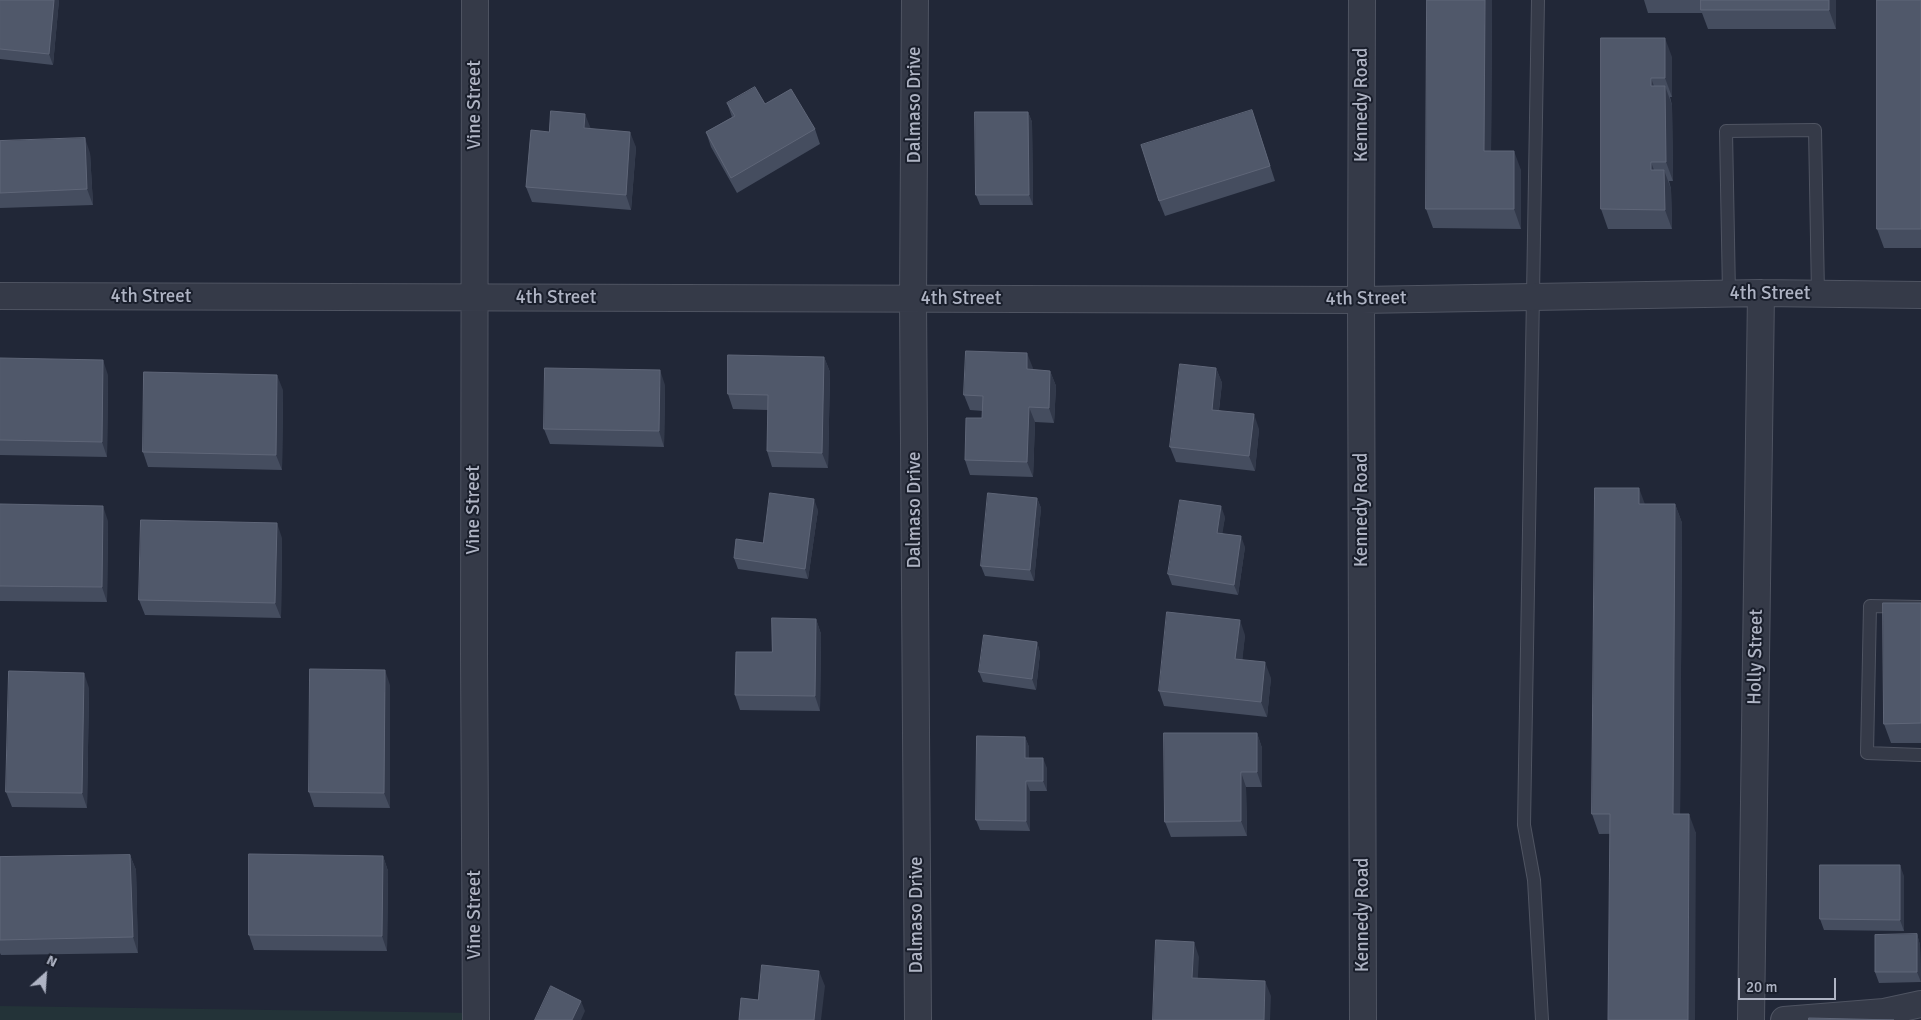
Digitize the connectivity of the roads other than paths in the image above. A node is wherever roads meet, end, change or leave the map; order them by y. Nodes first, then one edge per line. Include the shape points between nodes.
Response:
1 (475, 0) edge
2 (915, 0) edge
3 (1362, 0) edge
4 (1538, 0) edge
5 (1761, 293) junction
6 (1729, 294) junction
7 (1818, 294) junction
8 (1921, 295) edge
9 (0, 296) edge
10 (1533, 297) junction
11 (474, 298) junction
12 (914, 299) junction
13 (1361, 300) junction
14 (1921, 607) edge
15 (1921, 755) edge
16 (1921, 1004) edge
17 (476, 1020) edge
18 (918, 1020) edge
19 (1363, 1020) edge
20 (1542, 1020) edge
21 (1751, 1020) edge
22 (1784, 1020) edge

1 - 11 street, Vine Street
2 - 12 street, Dalmaso Drive
3 - 13 street, Kennedy Road
4 - 10 lane
5 - 6 street, 4th Street
5 - 7 street, 4th Street
5 - 21 street, Holly Street
6 - 7 lane via 1726,131 1815,130
6 - 10 street, 4th Street
7 - 8 street, 4th Street
9 - 11 street, 4th Street
10 - 13 street, 4th Street
10 - 20 lane via 1524,825 1534,880
11 - 12 street, 4th Street
11 - 17 street, Vine Street
12 - 13 street, 4th Street
12 - 18 street, Dalmaso Drive
13 - 19 street, Kennedy Road
14 - 15 lane via 1870,606 1867,753
16 - 22 street via 1884,1012

